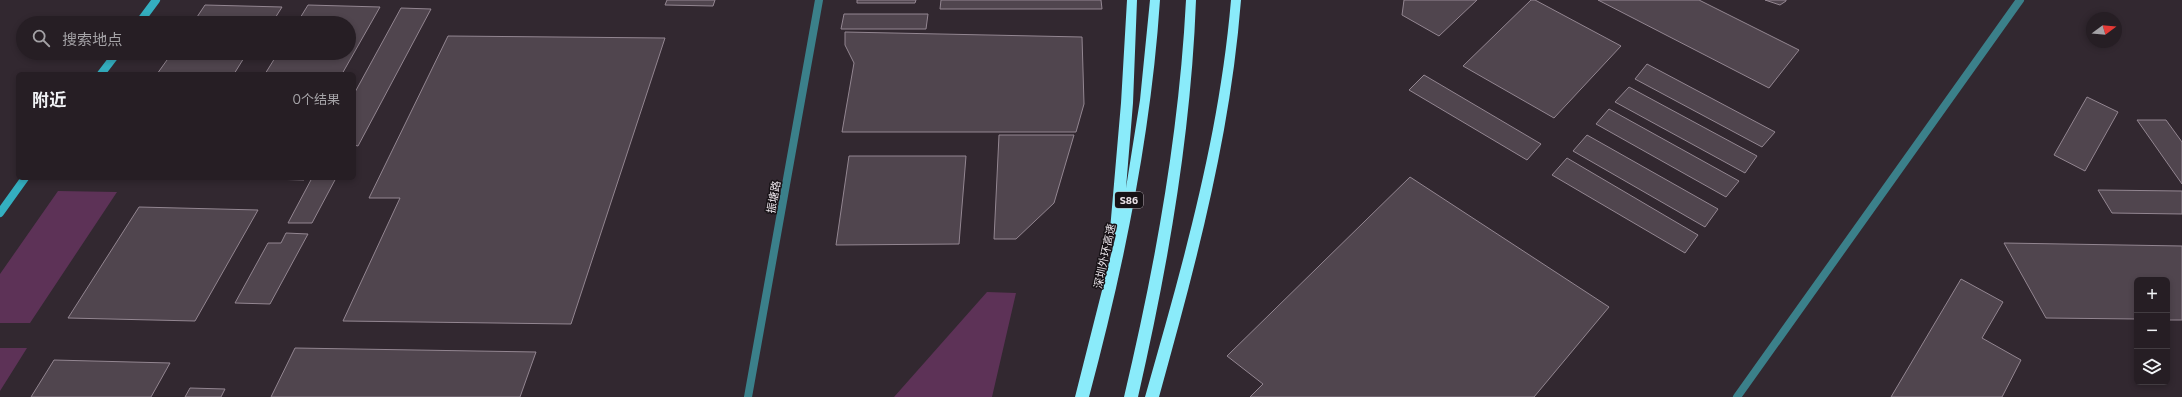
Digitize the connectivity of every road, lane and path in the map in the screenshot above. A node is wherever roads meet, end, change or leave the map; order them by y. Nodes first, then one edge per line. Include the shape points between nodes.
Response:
1 (156, 0) edge
2 (819, 0) edge
3 (1132, 0) edge
4 (1155, 0) edge
5 (1191, 0) edge
6 (1236, 0) edge
7 (2020, 0) edge
8 (144, 16) edge
9 (112, 60) edge
10 (103, 72) edge
11 (24, 180) edge
12 (0, 213) edge
13 (1112, 280) junction
14 (748, 397) edge
15 (1082, 397) edge
16 (1131, 397) edge
17 (1152, 397) edge
18 (1737, 397) edge

1 - 8 street
2 - 14 street, 振塘路
3 - 13 highway via 1127,103
4 - 13 highway, 深圳外环高速 / S86 via 1140,136
5 - 16 highway via 1186,80 1171,203
6 - 17 highway via 1229,73 1214,160 1200,223
7 - 18 street
9 - 10 street
11 - 12 street
13 - 15 highway, 深圳外环高速 / S86

